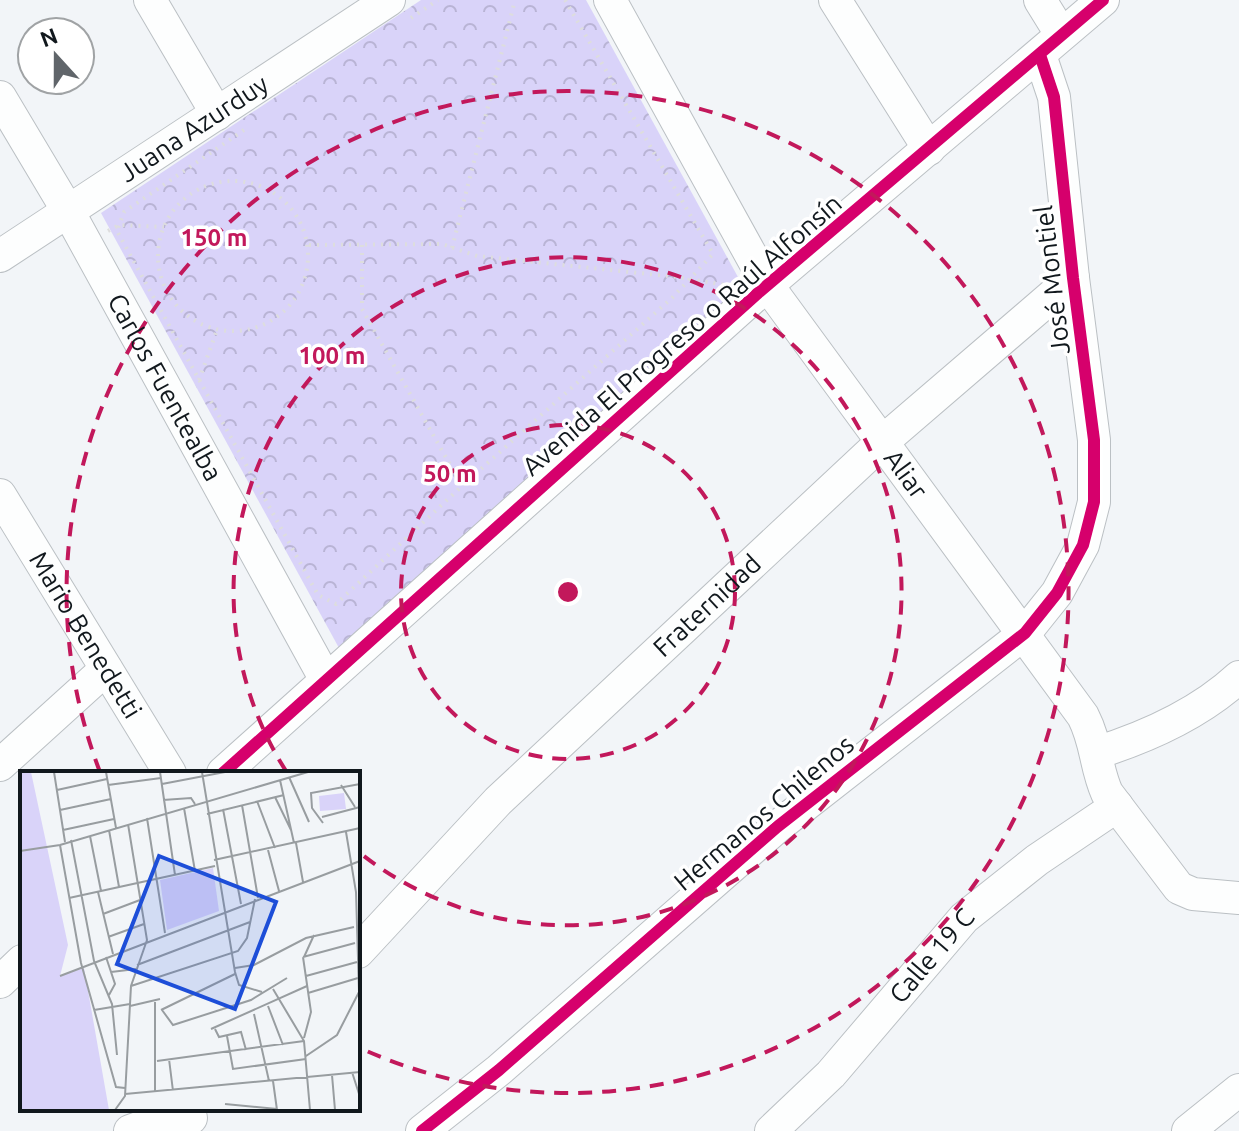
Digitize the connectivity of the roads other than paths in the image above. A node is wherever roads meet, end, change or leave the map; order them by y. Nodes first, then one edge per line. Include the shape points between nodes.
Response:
1 (150, 0) edge
2 (610, 0) edge
3 (835, 0) edge
4 (1040, 0) edge
5 (1103, 0) edge
6 (390, 6) edge
7 (1051, 45) junction
8 (0, 97) edge
9 (217, 114) junction
10 (929, 149) junction
11 (68, 211) junction
12 (0, 256) edge
13 (1073, 278) junction
14 (763, 290) junction
15 (881, 443) junction
16 (0, 495) edge
17 (1094, 502) joint
18 (1025, 633) junction
19 (106, 669) junction
20 (1239, 677) edge
21 (326, 680) junction
22 (1096, 753) junction
23 (0, 765) edge
24 (169, 771) edge
25 (225, 771) edge
26 (1117, 806) junction
27 (1239, 898) edge
28 (360, 950) edge
29 (20, 963) edge
30 (0, 982) edge
31 (1239, 1090) edge
32 (191, 1119) edge
33 (130, 1131) edge
34 (422, 1131) edge
35 (771, 1131) edge
36 (1188, 1131) edge

1 - 9 street
2 - 14 street, Aliar
3 - 10 street
4 - 7 street, José Montiel
5 - 7 street, Avenida El Progreso o Raúl Alfonsín
6 - 9 street, Juana Azurduy
7 - 10 street, Avenida El Progreso o Raúl Alfonsín
7 - 13 street, José Montiel
8 - 11 street, Carlos Fuentealba
9 - 11 street, Juana Azurduy
10 - 14 street, Avenida El Progreso o Raúl Alfonsín
11 - 12 street, Juana Azurduy
11 - 21 street, Carlos Fuentealba
13 - 15 street, Fraternidad
13 - 17 street, José Montiel via 1094,440
14 - 15 street, Aliar
14 - 21 street, Avenida El Progreso o Raúl Alfonsín
15 - 18 street, Aliar
15 - 28 street, Fraternidad via 498,801
16 - 19 street, Mario Benedetti
17 - 18 street, Hermanos Chilenos via 1083,545
18 - 22 street, Aliar via 1083,716
18 - 34 street, Hermanos Chilenos via 777,827
19 - 23 street
19 - 24 street, Mario Benedetti
20 - 22 street via 1167,727
21 - 25 street, Avenida El Progreso o Raúl Alfonsín
22 - 26 street, Aliar via 1100,778
26 - 27 street, Aliar via 1179,888
26 - 35 street, Calle 19 C via 964,918 831,1074
29 - 30 street
31 - 36 street
32 - 33 street via 163,1119

